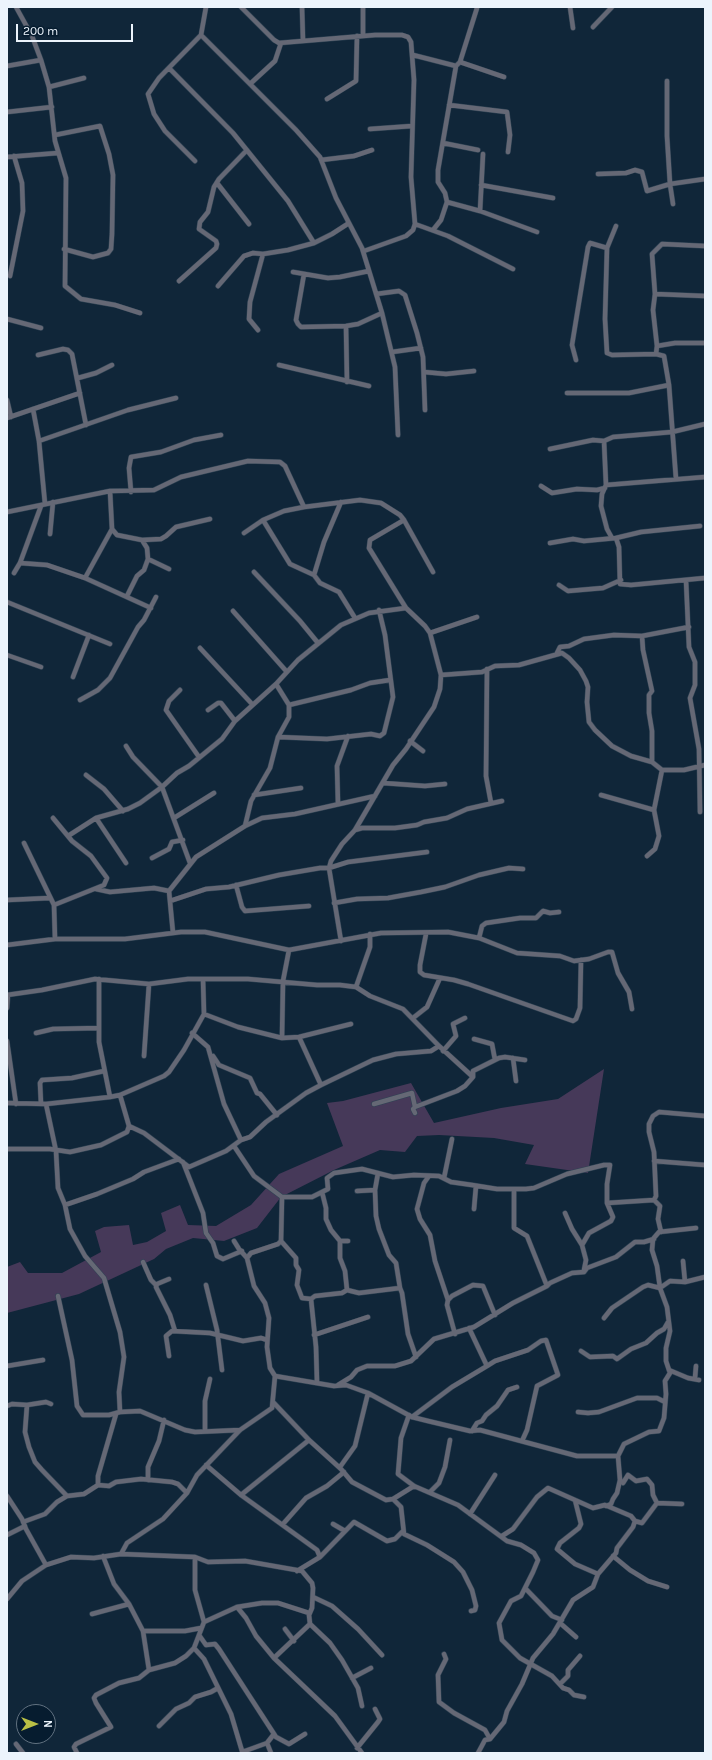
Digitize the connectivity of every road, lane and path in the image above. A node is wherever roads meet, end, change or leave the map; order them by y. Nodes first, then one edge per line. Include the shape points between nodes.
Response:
1 (16, 7) edge
2 (206, 7) edge
3 (241, 7) edge
4 (302, 7) edge
5 (363, 7) edge
6 (570, 7) edge
7 (612, 7) edge
8 (478, 8) edge
9 (593, 27) dead end
10 (573, 28) dead end
11 (201, 35) junction
12 (363, 35) junction
13 (357, 36) junction
14 (303, 41) junction
15 (281, 43) junction
16 (413, 55) junction
17 (41, 60) junction
18 (458, 64) junction
19 (7, 66) edge
20 (169, 68) junction
21 (504, 77) dead end
22 (84, 78) dead end
23 (667, 81) dead end
24 (250, 84) junction
25 (49, 87) junction
26 (327, 99) dead end
27 (449, 105) junction
28 (52, 107) junction
29 (7, 112) edge
30 (412, 126) junction
31 (370, 129) dead end
32 (55, 135) junction
33 (443, 143) junction
34 (247, 150) junction
35 (372, 150) dead end
36 (478, 150) dead end
37 (508, 152) dead end
38 (58, 153) junction
39 (483, 154) dead end
40 (7, 156) edge
41 (14, 156) junction
42 (321, 160) junction
43 (195, 162) dead end
44 (598, 174) dead end
45 (705, 179) edge
46 (217, 183) junction
47 (670, 184) junction
48 (481, 185) junction
49 (553, 198) dead end
50 (447, 202) junction
51 (673, 204) dead end
52 (480, 211) junction
53 (349, 223) junction
54 (249, 224) dead end
55 (415, 224) junction
56 (616, 226) dead end
57 (433, 230) junction
58 (537, 232) dead end
59 (314, 243) junction
60 (705, 246) edge
61 (607, 248) junction
62 (64, 249) junction
63 (364, 251) junction
64 (263, 254) junction
65 (513, 268) dead end
66 (370, 271) junction
67 (293, 272) dead end
68 (304, 274) junction
69 (10, 276) dead end
70 (180, 281) dead end
71 (218, 286) dead end
72 (376, 294) junction
73 (655, 294) junction
74 (705, 296) edge
75 (382, 313) junction
76 (140, 314) dead end
77 (7, 319) edge
78 (346, 326) junction
79 (41, 328) dead end
80 (258, 330) dead end
81 (705, 344) edge
82 (657, 346) junction
83 (421, 348) junction
84 (392, 352) junction
85 (656, 354) junction
86 (38, 355) dead end
87 (576, 360) dead end
88 (112, 365) dead end
89 (279, 365) dead end
90 (474, 371) dead end
91 (424, 372) junction
92 (78, 378) junction
93 (347, 382) junction
94 (669, 385) junction
95 (369, 386) dead end
96 (80, 393) junction
97 (567, 393) dead end
98 (176, 398) dead end
99 (7, 400) edge
100 (33, 409) junction
101 (425, 410) dead end
102 (9, 418) edge
103 (705, 424) edge
104 (86, 425) junction
105 (672, 432) junction
106 (220, 435) dead end
107 (398, 435) dead end
108 (39, 441) junction
109 (604, 441) junction
110 (550, 449) dead end
111 (705, 477) edge
112 (676, 479) junction
113 (541, 486) dead end
114 (606, 487) junction
115 (597, 490) junction
116 (110, 491) junction
117 (132, 492) junction
118 (602, 494) junction
119 (53, 502) junction
120 (341, 502) junction
121 (43, 505) junction
122 (304, 507) junction
123 (7, 512) edge
124 (210, 519) dead end
125 (263, 520) junction
126 (404, 520) junction
127 (700, 526) dead end
128 (112, 528) junction
129 (244, 533) dead end
130 (50, 534) dead end
131 (614, 538) junction
132 (142, 540) junction
133 (550, 543) dead end
134 (148, 560) junction
135 (20, 563) junction
136 (170, 569) dead end
137 (254, 572) dead end
138 (433, 572) dead end
139 (14, 573) dead end
140 (314, 575) junction
141 (85, 578) junction
142 (705, 578) edge
143 (620, 580) junction
144 (686, 580) junction
145 (559, 584) dead end
146 (127, 596) junction
147 (156, 597) dead end
148 (7, 602) edge
149 (151, 608) junction
150 (406, 608) junction
151 (379, 610) junction
152 (233, 611) dead end
153 (477, 617) dead end
154 (355, 618) junction
155 (689, 627) junction
156 (430, 634) junction
157 (89, 635) junction
158 (642, 636) junction
159 (318, 643) junction
160 (110, 644) dead end
161 (200, 648) dead end
162 (559, 653) junction
163 (7, 655) edge
164 (40, 667) dead end
165 (487, 669) junction
166 (287, 672) junction
167 (442, 675) junction
168 (73, 677) dead end
169 (390, 680) junction
170 (276, 684) junction
171 (180, 690) dead end
172 (80, 700) dead end
173 (252, 704) junction
174 (289, 705) junction
175 (208, 710) dead end
176 (235, 721) junction
177 (348, 736) junction
178 (278, 738) junction
179 (410, 741) junction
180 (126, 746) dead end
181 (422, 751) dead end
182 (199, 757) junction
183 (652, 762) junction
184 (703, 766) edge
185 (662, 770) junction
186 (86, 775) dead end
187 (383, 783) junction
188 (445, 784) dead end
189 (162, 787) junction
190 (301, 788) dead end
191 (214, 793) dead end
192 (254, 795) junction
193 (601, 795) dead end
194 (374, 796) junction
195 (502, 801) dead end
196 (338, 804) junction
197 (491, 804) junction
198 (123, 810) junction
199 (654, 810) junction
200 (700, 812) dead end
201 (53, 818) dead end
202 (96, 818) junction
203 (174, 818) junction
204 (245, 826) junction
205 (355, 830) junction
206 (68, 836) junction
207 (183, 840) junction
208 (24, 843) dead end
209 (427, 852) dead end
210 (647, 856) dead end
211 (152, 858) dead end
212 (126, 863) dead end
213 (190, 863) junction
214 (329, 868) junction
215 (523, 870) dead end
216 (104, 885) junction
217 (236, 885) junction
218 (96, 889) junction
219 (169, 891) junction
220 (105, 892) junction
221 (50, 898) junction
222 (7, 900) edge
223 (170, 901) junction
224 (334, 903) junction
225 (54, 904) junction
226 (309, 906) dead end
227 (559, 912) dead end
228 (173, 933) junction
229 (370, 934) junction
230 (426, 934) junction
231 (479, 938) junction
232 (55, 939) junction
233 (341, 941) junction
234 (7, 945) edge
235 (289, 950) junction
236 (581, 960) junction
237 (440, 978) junction
238 (98, 979) junction
239 (203, 980) junction
240 (283, 981) junction
241 (149, 984) junction
242 (356, 987) junction
243 (8, 995) edge
244 (7, 1008) edge
245 (632, 1009) dead end
246 (204, 1014) junction
247 (413, 1018) junction
248 (465, 1018) dead end
249 (351, 1024) dead end
250 (99, 1028) junction
251 (36, 1033) dead end
252 (192, 1033) junction
253 (282, 1038) junction
254 (299, 1038) junction
255 (474, 1039) dead end
256 (7, 1041) edge
257 (439, 1046) junction
258 (444, 1050) junction
259 (212, 1055) junction
260 (144, 1056) dead end
261 (513, 1058) junction
262 (495, 1060) junction
263 (525, 1060) dead end
264 (104, 1071) junction
265 (473, 1077) junction
266 (516, 1081) dead end
267 (321, 1085) junction
268 (120, 1095) junction
269 (110, 1097) junction
270 (7, 1103) edge
271 (16, 1104) junction
272 (43, 1104) junction
273 (374, 1104) dead end
274 (415, 1107) junction
275 (415, 1113) dead end
276 (277, 1115) junction
277 (705, 1116) edge
278 (130, 1126) junction
279 (452, 1139) dead end
280 (241, 1140) junction
281 (234, 1146) junction
282 (7, 1149) edge
283 (56, 1151) junction
284 (181, 1160) junction
285 (654, 1161) junction
286 (705, 1165) edge
287 (378, 1173) junction
288 (429, 1176) junction
289 (444, 1178) junction
290 (476, 1186) junction
291 (514, 1189) junction
292 (375, 1190) junction
293 (322, 1192) junction
294 (357, 1192) dead end
295 (282, 1197) junction
296 (654, 1200) junction
297 (607, 1203) junction
298 (65, 1205) junction
299 (474, 1209) dead end
300 (565, 1213) dead end
301 (696, 1228) dead end
302 (661, 1232) junction
303 (654, 1238) junction
304 (234, 1241) dead end
305 (281, 1241) junction
306 (340, 1241) junction
307 (348, 1241) dead end
308 (582, 1245) junction
309 (242, 1251) junction
310 (247, 1258) junction
311 (683, 1261) dead end
312 (143, 1262) dead end
313 (584, 1272) junction
314 (705, 1277) edge
315 (169, 1279) dead end
316 (685, 1282) junction
317 (156, 1285) junction
318 (206, 1286) dead end
319 (547, 1286) junction
320 (400, 1288) junction
321 (660, 1288) junction
322 (347, 1290) junction
323 (58, 1296) dead end
324 (311, 1299) junction
325 (448, 1300) junction
326 (495, 1315) junction
327 (368, 1317) dead end
328 (604, 1318) dead end
329 (668, 1322) junction
330 (469, 1328) junction
331 (664, 1329) junction
332 (175, 1331) junction
333 (670, 1331) junction
334 (455, 1334) junction
335 (314, 1335) junction
336 (217, 1336) junction
337 (268, 1340) junction
338 (581, 1351) dead end
339 (169, 1356) dead end
340 (416, 1357) junction
341 (43, 1360) dead end
342 (7, 1366) edge
343 (487, 1366) junction
344 (696, 1366) dead end
345 (222, 1370) dead end
346 (668, 1370) junction
347 (275, 1376) junction
348 (210, 1380) dead end
349 (317, 1382) junction
350 (338, 1385) junction
351 (517, 1387) dead end
352 (368, 1393) junction
353 (273, 1402) junction
354 (666, 1402) junction
355 (51, 1404) dead end
356 (27, 1405) junction
357 (7, 1406) edge
358 (578, 1412) dead end
359 (118, 1413) junction
360 (411, 1416) junction
361 (164, 1420) junction
362 (240, 1430) junction
363 (205, 1431) junction
364 (472, 1431) junction
365 (309, 1440) junction
366 (450, 1440) dead end
367 (522, 1441) junction
368 (618, 1456) junction
369 (206, 1465) junction
370 (340, 1467) junction
371 (344, 1472) junction
372 (495, 1475) dead end
373 (148, 1480) junction
374 (620, 1480) junction
375 (98, 1485) junction
376 (414, 1486) junction
377 (430, 1492) junction
378 (187, 1493) junction
379 (241, 1495) junction
380 (7, 1496) edge
381 (67, 1496) junction
382 (393, 1499) junction
383 (575, 1500) junction
384 (657, 1503) junction
385 (682, 1504) dead end
386 (606, 1506) junction
387 (470, 1514) junction
388 (635, 1521) junction
389 (24, 1524) junction
390 (283, 1524) junction
391 (333, 1524) dead end
392 (344, 1531) junction
393 (403, 1531) junction
394 (7, 1535) edge
395 (502, 1536) junction
396 (121, 1554) junction
397 (103, 1556) junction
398 (613, 1556) junction
399 (195, 1557) junction
400 (320, 1557) junction
401 (46, 1565) junction
402 (297, 1571) junction
403 (598, 1574) junction
404 (667, 1587) dead end
405 (525, 1588) junction
406 (313, 1597) junction
407 (7, 1599) edge
408 (129, 1604) junction
409 (237, 1608) junction
410 (471, 1611) dead end
411 (309, 1613) junction
412 (92, 1614) dead end
413 (204, 1622) junction
414 (561, 1622) junction
415 (310, 1624) junction
416 (201, 1628) junction
417 (285, 1629) dead end
418 (143, 1631) junction
419 (199, 1635) junction
420 (576, 1637) dead end
421 (294, 1641) junction
422 (194, 1648) junction
423 (444, 1654) dead end
424 (382, 1655) dead end
425 (580, 1656) dead end
426 (274, 1658) junction
427 (531, 1662) junction
428 (371, 1668) dead end
429 (149, 1670) junction
430 (352, 1678) junction
431 (558, 1680) junction
432 (218, 1688) junction
433 (584, 1697) dead end
434 (362, 1706) dead end
435 (375, 1709) dead end
436 (159, 1726) dead end
437 (274, 1734) junction
438 (305, 1734) dead end
439 (490, 1739) junction
440 (267, 1743) junction
441 (16, 1744) dead end
442 (357, 1748) junction
443 (242, 1751) junction
444 (23, 1753) edge
445 (77, 1753) edge
446 (237, 1753) edge
447 (271, 1753) edge
448 (362, 1753) edge
449 (478, 1753) edge

1 - 17 street via 32,36
2 - 11 street
3 - 15 street via 274,40
4 - 14 street
5 - 12 street
6 - 10 street
7 - 9 street
8 - 18 street
11 - 20 street
11 - 24 street
12 - 13 street
12 - 16 street via 408,37
13 - 14 street
13 - 26 street via 356,81
14 - 15 street
15 - 24 street via 275,61
16 - 18 street
16 - 30 street
17 - 19 street
17 - 25 street
18 - 21 street
18 - 27 street
20 - 34 street
20 - 43 street via 150,88 148,100 165,131
22 - 25 street
23 - 47 street
24 - 42 street via 307,141
25 - 28 street
27 - 33 street
27 - 37 street via 507,112 510,135
28 - 29 street
28 - 32 street
30 - 31 street
30 - 55 street via 411,177
32 - 38 street
32 - 62 street via 100,126 113,175 112,234 108,253 93,256
33 - 36 street
33 - 50 street via 438,182
34 - 46 street
34 - 59 street via 288,201
35 - 42 street via 354,156
38 - 41 street
38 - 62 street via 66,178
39 - 48 street
40 - 41 street
41 - 69 street via 22,183 23,211
42 - 53 street
44 - 47 street via 626,173 635,170 642,172 647,191
45 - 47 street
46 - 54 street
46 - 70 street via 208,212 200,222 199,228 217,244
47 - 51 street
48 - 49 street
48 - 52 street
50 - 52 street
50 - 57 street via 441,220
52 - 58 street
53 - 59 street
53 - 63 street
55 - 57 street
55 - 63 street via 406,236
56 - 61 street
57 - 65 street
59 - 64 street
60 - 73 street via 662,244 652,254
61 - 85 street via 607,353
61 - 87 street via 590,243 588,247 572,344
62 - 76 street via 64,282 68,290 81,298 115,305
63 - 66 street
64 - 71 street via 253,253 244,256
64 - 80 street via 250,302 250,319
66 - 68 street via 328,278
66 - 72 street
67 - 68 street
68 - 78 street via 296,320 298,324 301,327
72 - 75 street
72 - 83 street via 400,291 405,294
73 - 74 street
73 - 82 street via 653,310
75 - 78 street via 358,324
75 - 84 street
77 - 79 street
78 - 93 street
81 - 82 street via 675,343
82 - 85 street
83 - 84 street
83 - 91 street
84 - 107 street via 397,392
85 - 94 street via 664,356
86 - 92 street via 68,350 72,354
88 - 92 street
89 - 93 street
90 - 91 street via 446,374
91 - 101 street
92 - 96 street
93 - 95 street
94 - 97 street via 629,394
94 - 105 street
96 - 100 street
96 - 104 street
98 - 104 street via 128,410
99 - 102 street
100 - 102 street
100 - 108 street
103 - 105 street
104 - 108 street
105 - 109 street via 613,437
105 - 112 street
106 - 117 street via 194,440 161,452 131,457 129,468
108 - 121 street
109 - 110 street via 594,440
109 - 114 street
111 - 112 street
112 - 114 street
113 - 115 street via 552,493
114 - 115 street
114 - 118 street
115 - 118 street
116 - 117 street
116 - 119 street
116 - 128 street
117 - 122 street via 154,490 181,477 248,461 271,461 280,462 285,466
118 - 131 street via 601,510 607,529
119 - 121 street
119 - 130 street
120 - 122 street
120 - 126 street via 360,500 381,503
120 - 140 street via 324,542
121 - 123 street
121 - 135 street
122 - 125 street via 284,511
124 - 132 street via 176,528 161,539
125 - 129 street
125 - 140 street via 290,564
126 - 138 street
126 - 150 street via 370,540 368,545
127 - 131 street via 641,532
128 - 132 street via 117,535
128 - 141 street
131 - 133 street via 584,541 573,539
131 - 143 street via 619,547
132 - 134 street via 146,544
134 - 136 street
134 - 146 street via 144,570 136,576
135 - 139 street
135 - 141 street via 47,565
137 - 159 street
140 - 154 street via 320,582 339,592
141 - 146 street
142 - 144 street
143 - 144 street via 620,584 631,585
143 - 145 street via 603,588 568,591
144 - 155 street
146 - 149 street
147 - 149 street
148 - 157 street
149 - 172 street via 110,678 98,690
150 - 151 street
150 - 156 street
151 - 154 street
151 - 169 street via 385,635
152 - 166 street
153 - 156 street
154 - 159 street via 341,625
155 - 158 street
155 - 184 street via 689,647 695,676 695,686 690,698
156 - 167 street
157 - 160 street
157 - 168 street
158 - 162 street via 614,635 584,639 560,647
158 - 183 street via 652,690 649,695
159 - 166 street
161 - 173 street
162 - 165 street via 519,665
162 - 183 street via 569,658 586,681 589,718 595,730 612,746 631,756
163 - 164 street
165 - 167 street via 482,672
165 - 197 street via 486,776
166 - 170 street
167 - 179 street via 434,707
169 - 174 street
169 - 177 street via 393,697 384,733 380,736
170 - 173 street
170 - 174 street
171 - 182 street via 169,701 166,710
173 - 176 street
174 - 178 street via 289,717
175 - 176 street via 221,703
176 - 182 street via 222,739
177 - 178 street via 327,739
177 - 196 street via 337,766
178 - 192 street via 270,768
179 - 181 street
179 - 187 street
180 - 189 street
182 - 189 street
183 - 185 street
184 - 185 street via 684,770
184 - 200 street
185 - 199 street
186 - 198 street via 104,789
187 - 188 street via 425,786
187 - 194 street
189 - 198 street via 140,803
189 - 203 street
190 - 192 street
191 - 203 street
192 - 204 street
193 - 199 street
194 - 196 street
194 - 205 street
195 - 197 street
196 - 204 street via 295,814 262,818
197 - 205 street via 418,825
198 - 202 street
199 - 210 street via 659,836 655,849
201 - 206 street
202 - 206 street
202 - 212 street
203 - 207 street
204 - 213 street
205 - 214 street via 342,844
206 - 216 street via 91,856 107,878
207 - 211 street via 172,842 169,849
207 - 213 street
208 - 221 street
209 - 214 street via 348,862
213 - 219 street
214 - 217 street via 279,875
214 - 224 street
215 - 224 street via 509,868 421,892
216 - 218 street
216 - 220 street
217 - 223 street via 206,889
217 - 226 street via 245,911
218 - 220 street
218 - 225 street
219 - 220 street via 154,888
219 - 223 street
221 - 222 street
221 - 225 street
223 - 228 street
224 - 233 street
225 - 232 street
227 - 231 street via 543,911 536,918 486,923 482,926
228 - 232 street via 125,939
228 - 235 street via 205,932
229 - 230 street
229 - 233 street
229 - 242 street via 370,947
230 - 231 street via 448,932
230 - 237 street via 420,972
231 - 236 street via 517,953
232 - 234 street
233 - 235 street
235 - 240 street
236 - 237 street via 580,1008 573,1021 468,984
236 - 245 street via 612,952 618,973 629,992
237 - 247 street via 427,1007
238 - 241 street
238 - 243 street
238 - 250 street
239 - 240 street
239 - 241 street
239 - 246 street
240 - 242 street
240 - 253 street
241 - 260 street
242 - 247 street via 370,996 403,1009
243 - 244 street
246 - 252 street
246 - 253 street via 238,1027
247 - 257 street
248 - 258 street via 453,1024 456,1035
249 - 254 street
250 - 251 street via 53,1029
250 - 264 street
252 - 259 street via 208,1047
252 - 268 street via 170,1072
253 - 254 street
254 - 267 street
255 - 262 street via 492,1044
256 - 271 street
257 - 258 street
257 - 267 street via 431,1051 396,1054 373,1060
258 - 265 street
259 - 276 street via 219,1065 250,1078 257,1093
259 - 280 street via 224,1104
261 - 262 street
261 - 263 street
261 - 266 street
262 - 265 street via 472,1071
264 - 269 street
264 - 272 street via 72,1078 42,1080 40,1083
265 - 274 street via 457,1091
267 - 276 street
268 - 269 street
268 - 278 street
269 - 272 street
270 - 271 street
271 - 272 street
272 - 283 street
273 - 274 street via 412,1093
274 - 275 street
276 - 280 street via 250,1137
277 - 285 street via 659,1112 652,1116 649,1132
278 - 283 street via 127,1132 101,1144 70,1152
278 - 284 street
279 - 289 street
280 - 281 street
281 - 284 street via 189,1167
281 - 295 street via 254,1176
282 - 283 street
283 - 298 street via 58,1188
284 - 298 street via 144,1172 133,1179
284 - 309 street via 217,1256 223,1259
285 - 286 street
285 - 296 street
287 - 288 street via 393,1177
287 - 292 street
287 - 293 street via 362,1169 334,1173 327,1178 328,1188
288 - 289 street
288 - 325 street via 417,1209 430,1235 434,1261
289 - 290 street via 451,1182
290 - 291 street
290 - 299 street
291 - 297 street via 534,1188 566,1174 610,1165
291 - 319 street via 514,1228 528,1236
292 - 294 street
292 - 320 street via 378,1228 389,1255 396,1264
293 - 295 street via 312,1198
293 - 306 street via 326,1219
295 - 305 street
296 - 297 street
296 - 302 street via 660,1206 658,1218
297 - 308 street via 613,1214 612,1219 589,1233
298 - 359 street via 70,1229 85,1256 104,1278 120,1332 124,1357
300 - 308 street
301 - 302 street
302 - 303 street
303 - 313 street via 635,1242 623,1253 587,1268
303 - 321 street via 652,1250
304 - 309 street
305 - 310 street via 251,1253
305 - 324 street via 296,1258 299,1270 297,1285 302,1298
306 - 307 street
306 - 322 street via 340,1258 345,1271
308 - 313 street via 586,1260
309 - 310 street
310 - 337 street via 254,1286 267,1307 270,1323
311 - 316 street
312 - 317 street
313 - 319 street via 572,1273
314 - 316 street
315 - 317 street
316 - 321 street via 670,1281
317 - 332 street
318 - 336 street
319 - 326 street
320 - 322 street via 359,1293
320 - 340 street via 408,1334
321 - 328 street via 648,1285 643,1287 612,1308
321 - 329 street via 667,1307
322 - 324 street
323 - 359 street via 72,1360 77,1406 88,1416
324 - 335 street
325 - 326 street via 473,1285 480,1284
325 - 334 street
326 - 330 street
327 - 335 street
329 - 331 street
329 - 333 street
330 - 334 street
330 - 343 street
331 - 333 street
331 - 338 street via 643,1345 617,1358 590,1357
332 - 336 street via 210,1333
332 - 339 street via 166,1336
333 - 346 street via 666,1348
334 - 340 street via 434,1339
335 - 349 street
336 - 337 street
336 - 345 street
337 - 347 street via 270,1368
340 - 350 street via 395,1366 367,1366 357,1370 351,1378
341 - 342 street
343 - 360 street
343 - 367 street via 546,1340 558,1375 537,1386
344 - 346 street via 697,1379
346 - 354 street via 669,1374 665,1381
347 - 349 street
347 - 353 street
348 - 363 street via 205,1401
349 - 350 street
350 - 352 street via 346,1385
351 - 364 street via 508,1390 497,1406
352 - 360 street
352 - 370 street via 355,1446
353 - 362 street via 272,1408 265,1414
353 - 365 street
354 - 358 street via 657,1398 638,1398 599,1412
354 - 368 street via 662,1428 627,1441
355 - 356 street via 46,1402
356 - 357 street
356 - 381 street via 25,1432 35,1462
359 - 361 street via 140,1411
359 - 375 street via 98,1476
360 - 364 street
360 - 376 street via 401,1438 397,1470 398,1474
361 - 363 street via 185,1430
361 - 373 street via 159,1441 148,1467
362 - 363 street
362 - 369 street
364 - 367 street via 480,1430
365 - 370 street
365 - 379 street
366 - 377 street via 439,1483
367 - 368 street via 577,1456
368 - 374 street
369 - 378 street via 197,1474
369 - 379 street
370 - 371 street
371 - 382 street via 352,1482 373,1494 386,1500
371 - 390 street via 306,1498
372 - 387 street
373 - 375 street via 116,1482 109,1486
373 - 378 street via 178,1484
374 - 384 street via 623,1483 628,1475 636,1481 647,1479
374 - 386 street via 612,1504
375 - 381 street via 84,1494
376 - 377 street
376 - 382 street
377 - 387 street via 458,1505
378 - 396 street via 163,1518 127,1543
379 - 390 street
380 - 389 street
381 - 389 street via 45,1514
382 - 393 street via 401,1507
383 - 386 street via 593,1508
383 - 395 street via 552,1489 545,1489 513,1529
383 - 403 street via 580,1528 560,1543 557,1549 575,1564
384 - 385 street
384 - 388 street via 644,1523
386 - 388 street via 631,1516
387 - 395 street
388 - 398 street
389 - 394 street
389 - 401 street
390 - 400 street via 317,1550
391 - 392 street
392 - 393 street via 354,1522 387,1541 395,1539
392 - 400 street
393 - 410 street via 404,1534 454,1562 463,1572 476,1606 475,1610
395 - 405 street via 507,1541 521,1545 534,1553 536,1557 537,1564
396 - 397 street
396 - 399 street
397 - 401 street via 71,1557
397 - 408 street via 114,1584
398 - 403 street
398 - 404 street via 648,1581
399 - 402 street via 208,1562 245,1561
399 - 413 street via 195,1590
400 - 402 street
401 - 407 street via 22,1581
402 - 406 street via 302,1571 312,1583
403 - 414 street via 593,1587 573,1600
405 - 414 street
405 - 427 street via 520,1596 507,1606 499,1629 502,1640 520,1658
406 - 411 street
406 - 424 street via 332,1606
408 - 412 street
408 - 418 street
409 - 411 street via 278,1603
409 - 413 street
409 - 426 street
411 - 415 street
413 - 416 street
414 - 420 street
414 - 427 street
415 - 421 street
415 - 430 street via 330,1643
416 - 418 street via 185,1631
416 - 419 street
417 - 421 street
418 - 429 street
419 - 422 street
419 - 437 street via 206,1645 215,1644
421 - 426 street
422 - 429 street via 175,1663
422 - 432 street via 204,1659
423 - 439 street via 446,1659 438,1675 439,1702 463,1722 474,1724 487,1732
425 - 431 street via 568,1670 568,1676
426 - 442 street via 335,1716
427 - 431 street
427 - 439 street via 507,1710 504,1722
428 - 430 street
429 - 445 street via 139,1678 119,1683 96,1696 96,1702 111,1727 76,1744 74,1747
430 - 434 street via 358,1688
431 - 433 street via 560,1686 572,1694
432 - 436 street via 195,1697 176,1709
432 - 443 street via 231,1714
435 - 442 street via 380,1719
437 - 438 street via 289,1744
437 - 440 street
439 - 449 street via 485,1740
440 - 443 street
440 - 447 street
441 - 444 street
442 - 448 street
443 - 446 street

